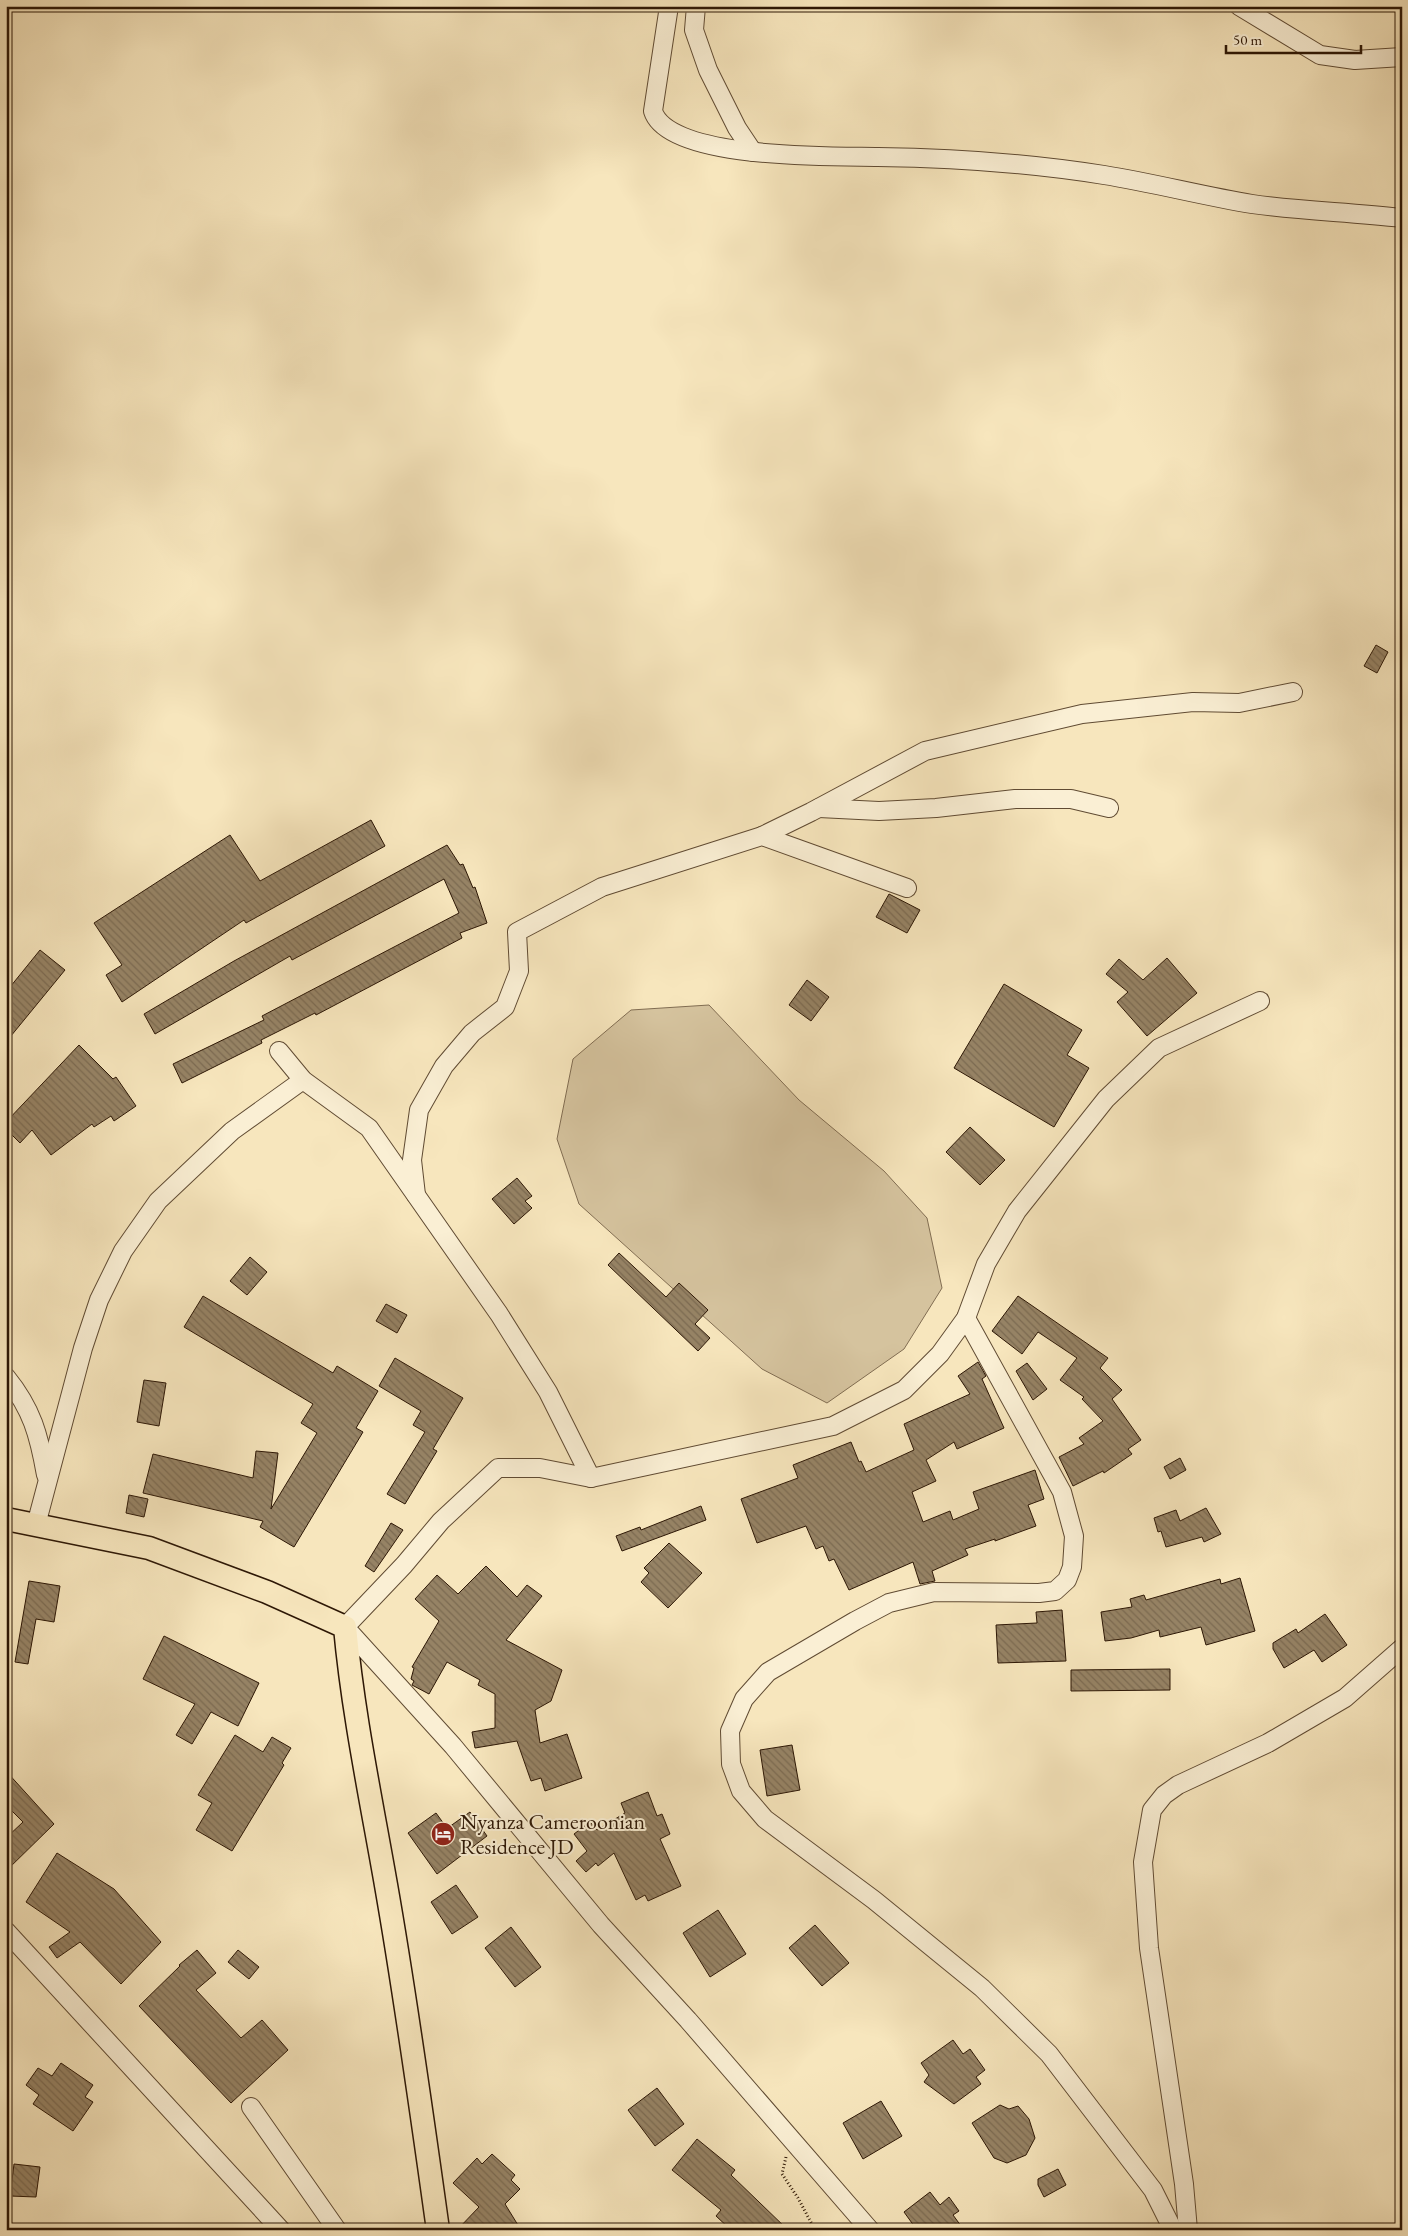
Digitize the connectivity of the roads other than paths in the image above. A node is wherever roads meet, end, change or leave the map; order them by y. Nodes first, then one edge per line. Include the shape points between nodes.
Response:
1 (669, 6) edge
2 (696, 6) edge
3 (1239, 6) edge
4 (1256, 11) edge
5 (1402, 57) edge
6 (753, 152) junction
7 (1402, 218) edge
8 (1293, 692) dead end
9 (819, 808) junction
10 (1109, 808) dead end
11 (762, 836) junction
12 (907, 888) dead end
13 (1260, 1001) dead end
14 (279, 1051) dead end
15 (303, 1080) junction
16 (416, 1194) junction
17 (966, 1318) junction
18 (6, 1377) edge
19 (590, 1478) junction
20 (48, 1480) junction
21 (6, 1519) edge
22 (36, 1525) junction
23 (346, 1627) junction
24 (1402, 1648) edge
25 (6, 1931) edge
26 (251, 2107) dead end
27 (281, 2230) edge
28 (337, 2230) edge
29 (438, 2230) edge
30 (870, 2230) edge
31 (1173, 2230) edge
32 (1188, 2230) edge

1 - 6 street via 653,111 656,120 684,139
2 - 6 street via 694,30 708,70
3 - 4 street
4 - 5 street via 1320,55 1355,60
6 - 7 street via 1012,163 1105,175 1252,204
8 - 9 street via 1239,703 1193,702 1082,714 925,751
9 - 10 street via 936,808 1015,799 1071,799
9 - 11 street
11 - 12 street
11 - 16 street via 602,887 517,932 519,971 505,1008 472,1033 444,1066 419,1110 412,1160
13 - 17 street via 1159,1048 1106,1099 1017,1211 986,1264
14 - 15 street
15 - 16 street via 369,1128
15 - 20 street via 232,1131 158,1201 123,1251 99,1300 83,1348
16 - 19 street via 548,1392
17 - 19 street via 940,1354 904,1390 833,1426
17 - 31 street via 1062,1492 1074,1536 1072,1567 1067,1580 1055,1591 1039,1593 934,1592 889,1603 855,1620 768,1672 744,1699 730,1731 730,1764 740,1790 765,1819 874,1900 982,1988 1049,2054 1153,2190
18 - 20 street via 23,1398 40,1438
19 - 23 street via 540,1468 498,1468 441,1521
20 - 22 street
21 - 22 main road
22 - 23 main road via 149,1548 267,1592
23 - 29 main road via 351,1690 393,1924
23 - 30 street via 453,1746 601,1925
24 - 32 street via 1345,1698 1268,1743 1178,1785 1152,1810 1143,1862 1149,1948
25 - 27 street
26 - 28 street

